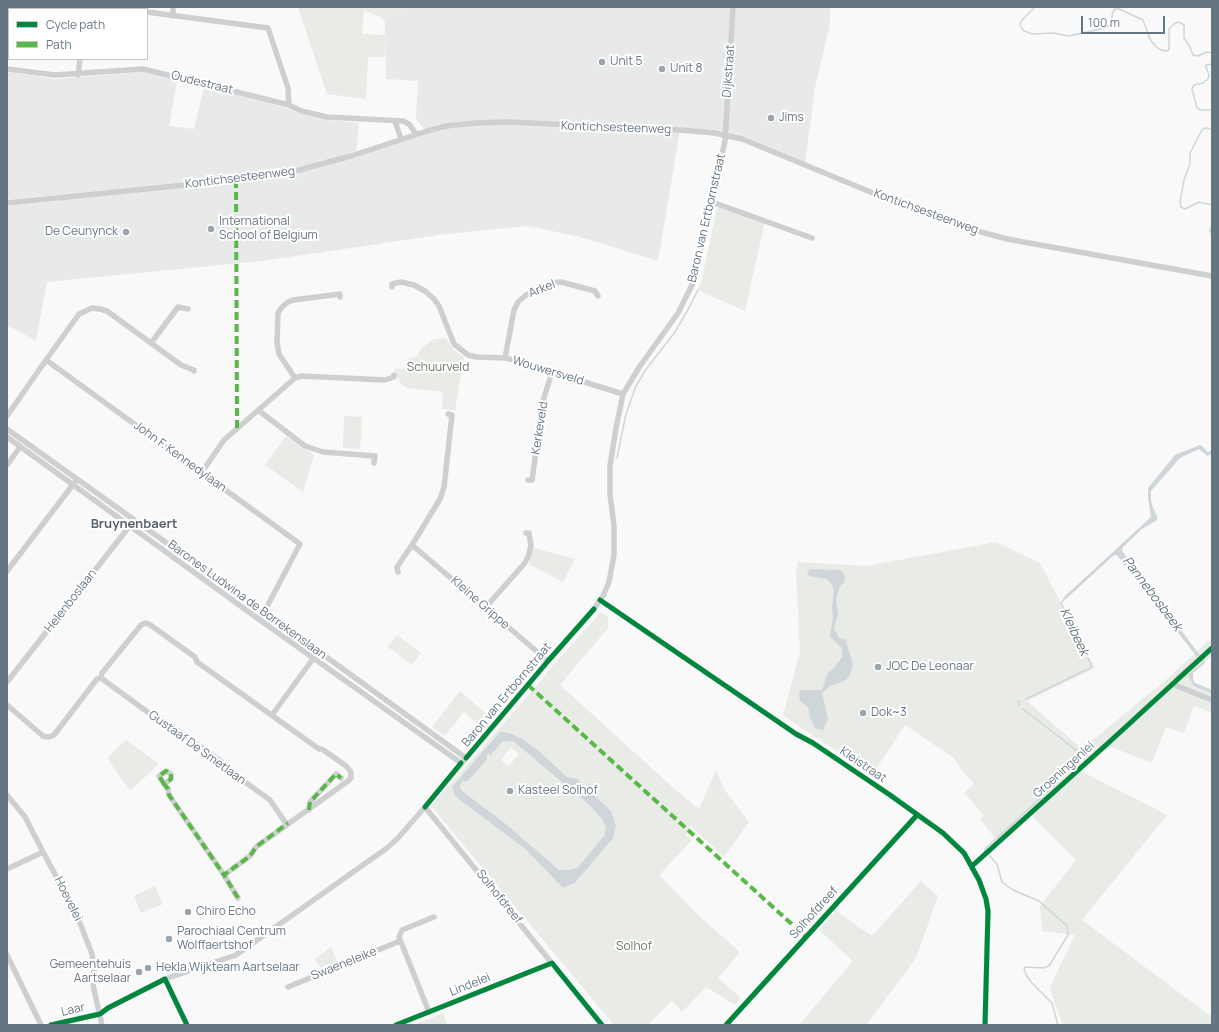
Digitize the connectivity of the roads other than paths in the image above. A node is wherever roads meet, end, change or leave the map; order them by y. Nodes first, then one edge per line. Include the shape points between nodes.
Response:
1 (173, 7) edge
2 (734, 7) edge
3 (148, 12) edge
4 (173, 16) junction
5 (80, 60) edge
6 (7, 69) edge
7 (78, 74) junction
8 (288, 105) junction
9 (395, 120) junction
10 (416, 134) junction
11 (725, 135) junction
12 (401, 139) junction
13 (712, 202) junction
14 (7, 203) edge
15 (812, 238) dead end
16 (1212, 276) edge
17 (392, 287) dead end
18 (598, 296) dead end
19 (340, 297) dead end
20 (188, 309) dead end
21 (151, 343) junction
22 (505, 358) junction
23 (46, 360) junction
24 (194, 371) dead end
25 (552, 372) junction
26 (394, 375) dead end
27 (295, 378) junction
28 (623, 394) junction
29 (258, 410) junction
30 (448, 414) dead end
31 (7, 416) edge
32 (7, 429) edge
33 (7, 437) edge
34 (20, 447) junction
35 (374, 463) dead end
36 (7, 465) edge
37 (202, 472) junction
38 (77, 479) junction
39 (528, 480) dead end
40 (73, 484) junction
41 (134, 520) junction
42 (129, 526) junction
43 (526, 533) dead end
44 (412, 545) junction
45 (7, 571) edge
46 (398, 572) dead end
47 (600, 600) junction
48 (485, 608) junction
49 (264, 613) junction
50 (260, 620) junction
51 (1211, 649) edge
52 (318, 651) junction
53 (314, 657) junction
54 (548, 661) junction
55 (101, 678) junction
56 (7, 682) edge
57 (1172, 684) junction
58 (1212, 700) edge
59 (7, 705) edge
60 (272, 715) junction
61 (464, 761) junction
62 (341, 778) dead end
63 (164, 784) dead end
64 (7, 795) edge
65 (425, 806) junction
66 (309, 810) junction
67 (917, 815) junction
68 (288, 823) junction
69 (42, 852) junction
70 (972, 866) junction
71 (7, 869) edge
72 (224, 875) junction
73 (238, 898) dead end
74 (434, 917) dead end
75 (400, 941) junction
76 (7, 955) edge
77 (552, 962) junction
78 (165, 979) junction
79 (288, 986) dead end
80 (429, 1012) junction
81 (100, 1014) junction
82 (41, 1025) edge
83 (51, 1025) edge
84 (102, 1025) edge
85 (187, 1025) edge
86 (396, 1025) edge
87 (602, 1025) edge
88 (726, 1025) edge
89 (984, 1025) edge

1 - 4 street
2 - 11 street, Dijkstraat
3 - 4 street
4 - 8 street via 268,28 288,88
5 - 7 street
6 - 7 street, Oudestraat via 55,75
7 - 8 street, Oudestraat via 143,69
8 - 9 street, Oudestraat via 301,111 327,116
9 - 10 street, Oudestraat via 409,124
9 - 12 street
10 - 11 street, Kontichsesteenweg via 446,126 508,122 680,130
10 - 12 street, Kontichsesteenweg
11 - 13 street, Baron van Ertbornstraat
11 - 16 street, Kontichsesteenweg via 764,147 907,207 970,230
12 - 14 street, Kontichsesteenweg via 351,156 265,177
13 - 15 street
13 - 28 street, Baron van Ertbornstraat via 694,283 678,313
17 - 22 street, Wouwersveld via 392,284 401,282 414,285 434,299 454,344 468,355
18 - 22 street, Arkel via 595,290 561,282 552,283 526,295 514,310
19 - 27 street via 340,294 293,300 278,313 279,354
20 - 21 street via 178,307
21 - 23 street via 107,311 92,308 79,314
21 - 24 street via 181,365
22 - 25 street, Wouwersveld
23 - 31 street
23 - 37 street, John F. Kennedylaan
25 - 28 street, Wouwersveld
25 - 39 street, Kerkeveld via 543,401 532,480
26 - 27 street via 385,380 302,376
27 - 29 street
28 - 47 street, Baron van Ertbornstraat via 610,466 614,555 609,582
29 - 35 street via 305,446 323,452 375,456
29 - 37 street via 224,440
30 - 44 street via 452,415 444,487 440,499
32 - 38 street, Barones Ludwina de Borrekenslaan
33 - 34 street, Barones Ludwina de Borrekenslaan
34 - 36 street
34 - 40 street, Barones Ludwina de Borrekenslaan
37 - 49 street, John F. Kennedylaan via 300,544
38 - 40 street
38 - 41 street, Barones Ludwina de Borrekenslaan
40 - 42 street, Barones Ludwina de Borrekenslaan
40 - 45 street
41 - 42 street, Helenboslaan
41 - 49 street, Barones Ludwina de Borrekenslaan
42 - 50 street, Barones Ludwina de Borrekenslaan
42 - 56 street, Helenboslaan
43 - 48 street via 529,533 531,546 528,557
44 - 46 street via 397,566
44 - 48 street, Kleine Grippe
47 - 54 street, Baron van Ertbornstraat
47 - 67 street, Kleistraat
48 - 54 street, Kleine Grippe
49 - 50 street, John F. Kennedylaan
49 - 52 street, Barones Ludwina de Borrekenslaan
50 - 53 street, Barones Ludwina de Borrekenslaan
51 - 57 street, Groeningenlei
52 - 53 street
52 - 61 street, Barones Ludwina de Borrekenslaan
53 - 60 street
53 - 61 street, Barones Ludwina de Borrekenslaan
54 - 61 street, Baron van Ertbornstraat
55 - 59 street via 97,679 54,735 49,737 43,736
55 - 60 street via 102,673 145,623 196,657 197,662
55 - 68 street, Gustaaf De Smetlaan via 222,762 224,767 268,798
57 - 58 street
57 - 70 street, Groeningenlei
60 - 66 street via 351,772 348,781
61 - 65 street, Baron van Ertbornstraat
62 - 66 street via 336,774 310,802
63 - 72 street
64 - 69 street, Hoevelei via 25,817
65 - 77 street, Solhofdreef
65 - 78 street, Baron van Ertbornstraat via 387,848 236,955
66 - 68 street
67 - 70 street, Kleistraat via 952,840
67 - 88 street, Solhofdreef
68 - 72 street via 256,846 250,856
69 - 71 street
69 - 81 street, Hoevelei via 76,913 92,954 93,986
70 - 89 street, Kleistraat via 982,888 988,911
72 - 73 street
74 - 75 street via 402,930
75 - 79 street, Swaeneleike
75 - 80 street
76 - 82 street
77 - 80 street, Lindelei
77 - 87 street, Solhofdreef
78 - 81 street, Baron van Ertbornstraat
78 - 85 street
80 - 86 street, Lindelei
81 - 83 street, Laar
81 - 84 street, Laar

